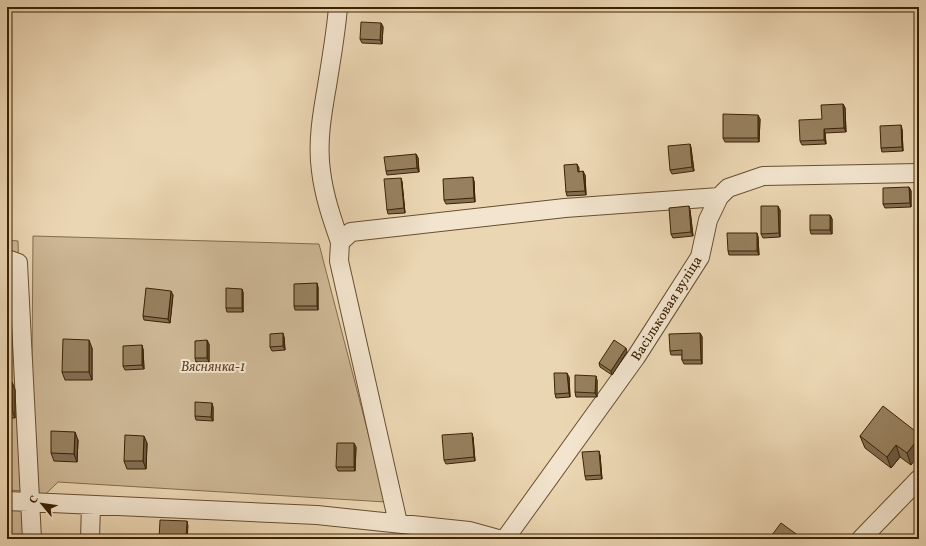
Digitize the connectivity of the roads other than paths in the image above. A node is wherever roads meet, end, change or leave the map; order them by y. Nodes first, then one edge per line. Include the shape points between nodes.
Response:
1 (338, 7) edge
2 (919, 173) edge
3 (719, 197) junction
4 (340, 242) junction
5 (7, 259) edge
6 (919, 479) edge
7 (7, 501) edge
8 (30, 502) junction
9 (91, 505) junction
10 (398, 523) junction
11 (32, 539) edge
12 (90, 539) edge
13 (498, 539) edge
14 (505, 539) edge
15 (861, 539) edge

1 - 4 street via 322,117 320,170 324,195
2 - 3 street, Васільковая вуліца via 764,176 728,188
3 - 4 street via 565,208 351,232
3 - 14 street, Васільковая вуліца via 708,220 700,257 636,356
4 - 10 street via 339,261
5 - 8 street via 18,263
6 - 15 street
7 - 8 street
8 - 9 street
8 - 11 street
9 - 10 street via 317,515
9 - 12 street
10 - 13 street via 469,531

